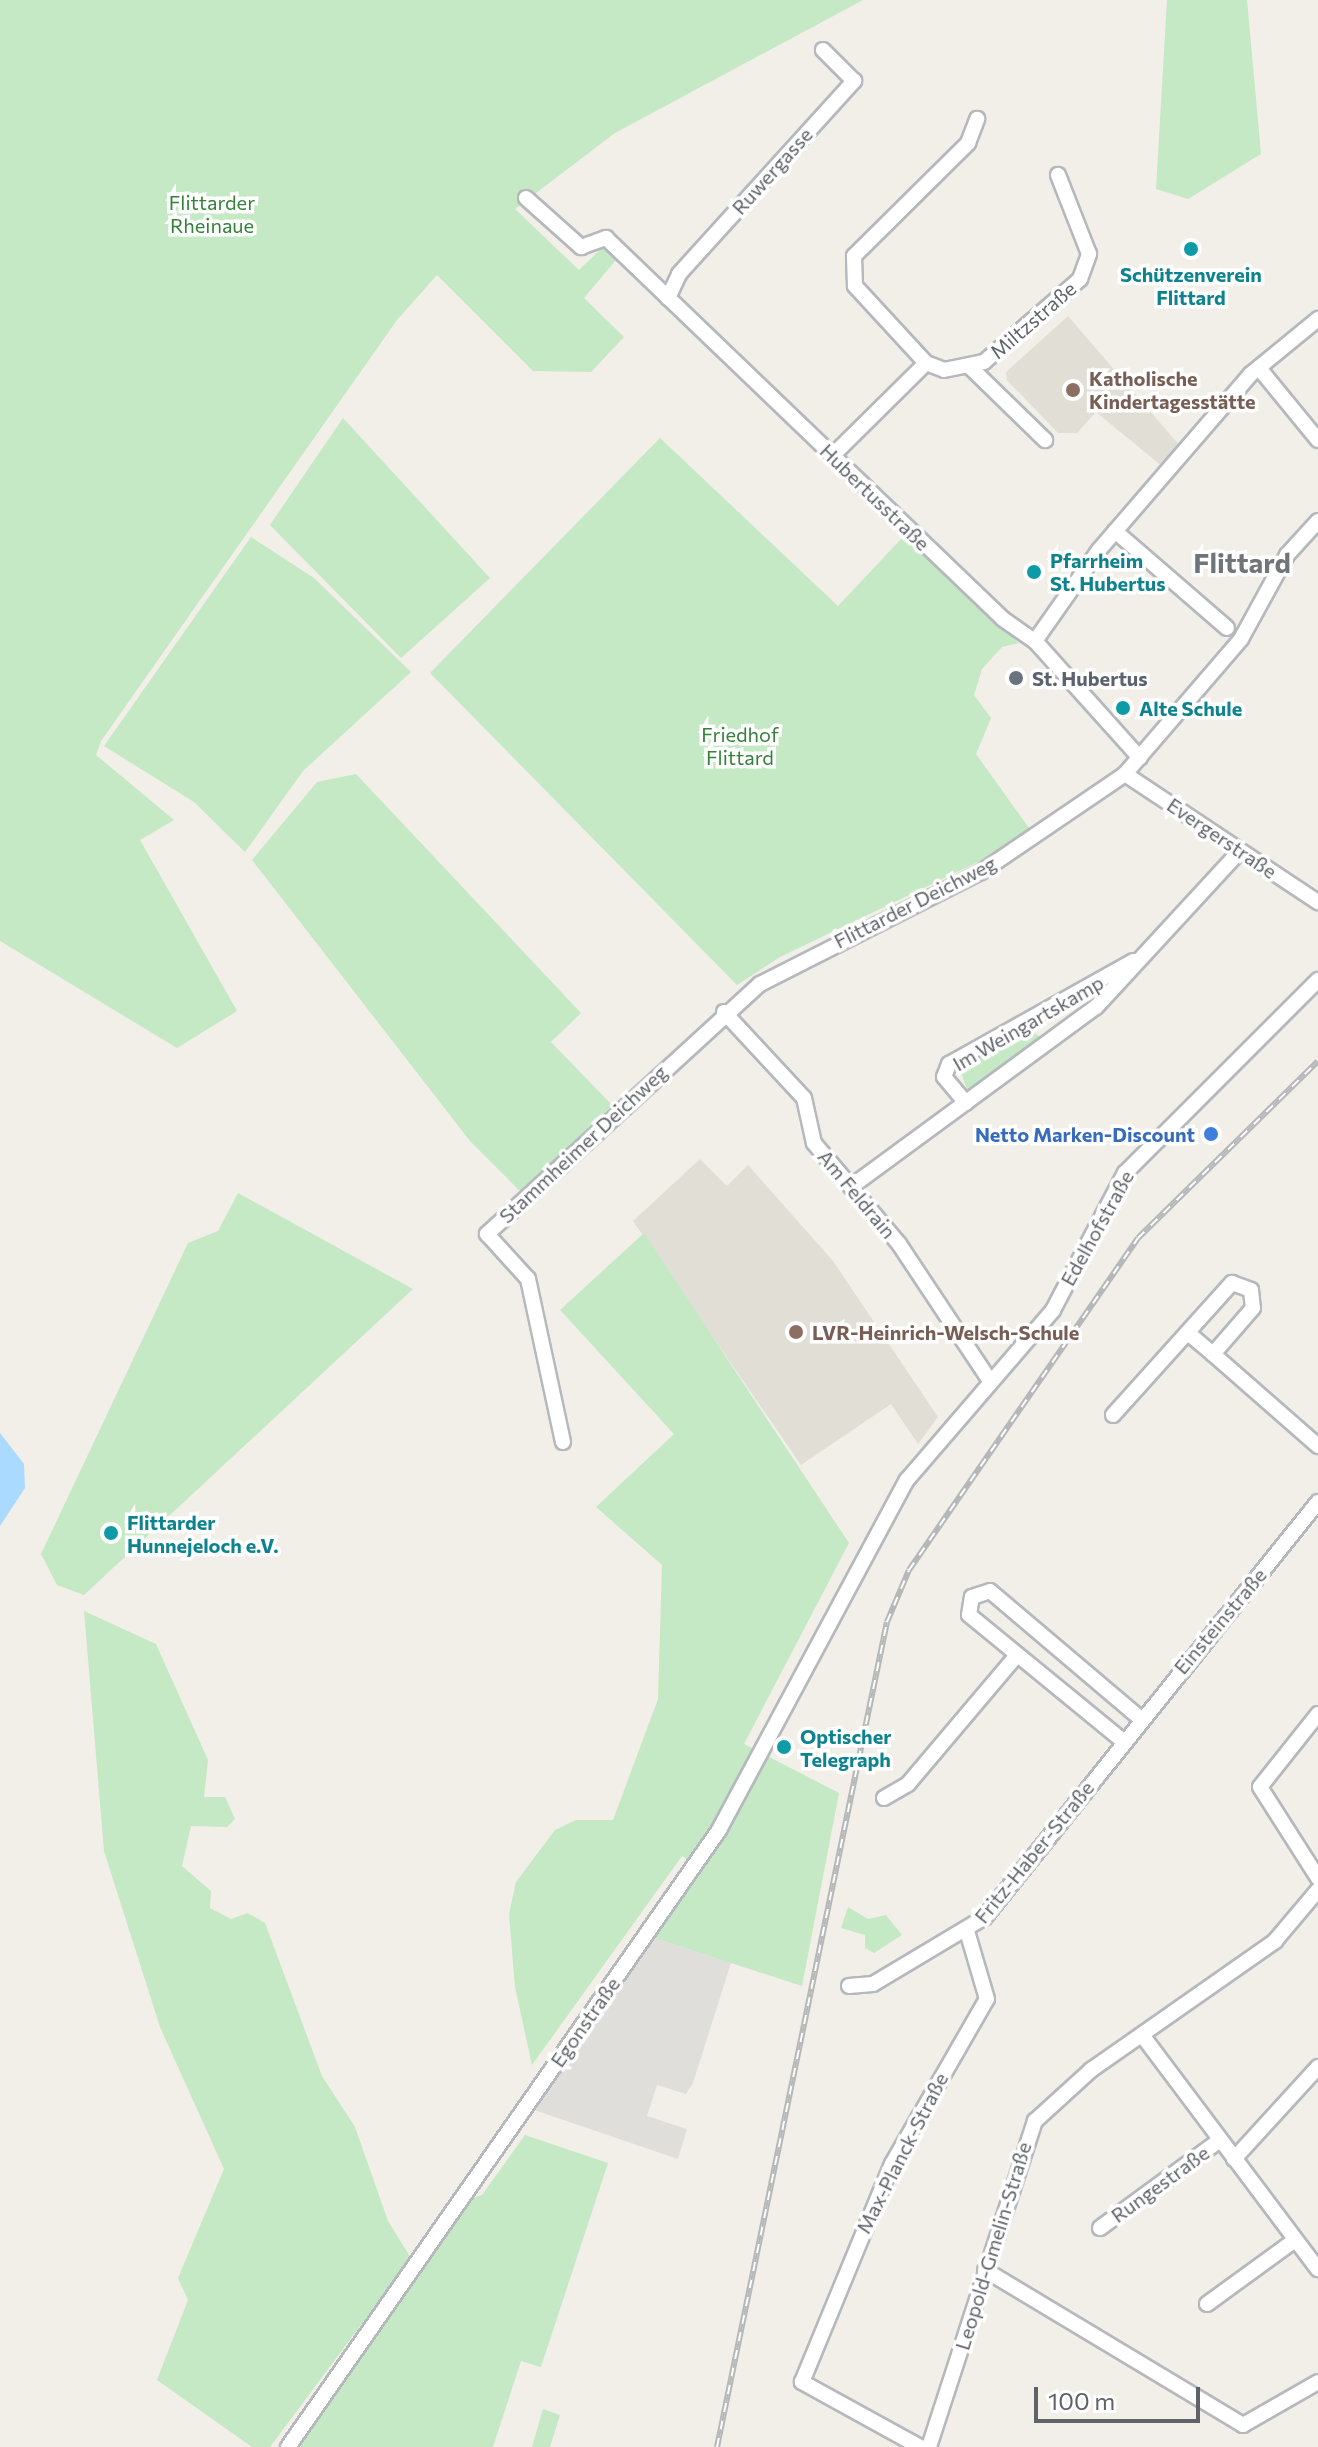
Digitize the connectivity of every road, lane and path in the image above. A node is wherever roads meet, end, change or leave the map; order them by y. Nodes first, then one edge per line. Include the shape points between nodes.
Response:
1 (823, 50) dead end
2 (977, 119) dead end
3 (1058, 175) dead end
4 (526, 198) dead end
5 (668, 298) junction
6 (1318, 319) edge
7 (926, 363) junction
8 (970, 367) junction
9 (1259, 368) junction
10 (1045, 440) dead end
11 (1318, 440) edge
12 (832, 456) junction
13 (1318, 521) edge
14 (1115, 531) junction
15 (1227, 628) dead end
16 (1035, 641) junction
17 (1140, 758) junction
18 (1125, 774) junction
19 (1240, 851) junction
20 (1318, 902) edge
21 (1146, 953) junction
22 (1318, 980) edge
23 (741, 998) joint
24 (724, 1012) junction
25 (966, 1103) junction
26 (852, 1186) junction
27 (1190, 1335) junction
28 (1213, 1354) junction
29 (990, 1381) junction
30 (1113, 1415) dead end
31 (563, 1442) dead end
32 (1318, 1446) edge
33 (1318, 1502) edge
34 (853, 1580) joint
35 (1017, 1655) junction
36 (1318, 1714) edge
37 (1140, 1718) junction
38 (1123, 1741) junction
39 (884, 1798) dead end
40 (1318, 1878) edge
41 (1318, 1890) edge
42 (967, 1931) junction
43 (849, 1986) dead end
44 (1142, 2035) junction
45 (1318, 2067) edge
46 (1220, 2140) junction
47 (1234, 2159) junction
48 (1100, 2228) dead end
49 (1295, 2240) junction
50 (1316, 2264) edge
51 (985, 2270) junction
52 (1207, 2304) dead end
53 (1318, 2382) edge
54 (288, 2447) edge
55 (920, 2447) edge
56 (929, 2447) edge

1 - 5 street, Ruwergasse via 854,81 679,274
2 - 7 street via 968,143 854,256 851,270 877,316
3 - 8 street, Miltzstraße via 1089,254 1080,279 997,353
4 - 5 street, Hubertusstraße via 581,247 606,238
5 - 12 street, Hubertusstraße
6 - 9 street
7 - 8 street, Miltzstraße via 944,370
7 - 12 street
8 - 10 street, Miltzstraße
9 - 11 street
9 - 14 street
12 - 16 street, Hubertusstraße
13 - 17 street, Flittarder Deichweg via 1287,555 1241,639
14 - 15 street
14 - 16 street
16 - 17 street, Hubertusstraße
17 - 18 street, Flittarder Deichweg
18 - 19 street, Evergerstraße
18 - 23 street, Flittarder Deichweg via 981,872 809,956
19 - 20 street, Evergerstraße
19 - 21 street, Im Weingartskamp
21 - 25 street, Im Weingartskamp via 1096,1007
21 - 25 street, Im Weingartskamp via 949,1064 944,1077
22 - 29 street, Edelhofstraße via 1125,1173 1053,1310
23 - 24 street, Stammheimer Deichweg
24 - 26 street, Am Feldrain via 804,1098 814,1143
24 - 31 street, Stammheimer Deichweg via 487,1234 528,1279
25 - 26 street, Im Weingartskamp
26 - 29 street, Am Feldrain
27 - 28 street
27 - 28 street via 1232,1283 1251,1290 1253,1308
27 - 30 street
28 - 32 street
29 - 34 street, Edelhofstraße via 907,1480
33 - 37 street, Einsteinstraße
34 - 54 street, Egonstraße via 698,1863
35 - 37 street via 969,1615 972,1597 990,1591
35 - 38 street
35 - 39 street via 908,1784
36 - 40 street via 1260,1787
37 - 38 street, Einsteinstraße
38 - 42 street, Fritz-Haber-Straße
41 - 44 street, Leopold-Gmelin-Straße via 1275,1941
42 - 43 street, Fritz-Haber-Straße via 873,1984
42 - 55 street, Max-Planck-Straße via 987,1999 892,2164 802,2382
44 - 46 street, Rungestraße
44 - 51 street, Leopold-Gmelin-Straße via 1035,2121
45 - 47 street, Rungestraße
46 - 47 street, Rungestraße
46 - 48 street, Rungestraße
47 - 49 street, Rungestraße
49 - 50 street, Rungestraße
49 - 52 street
51 - 53 street via 1243,2425
51 - 56 street, Leopold-Gmelin-Straße

